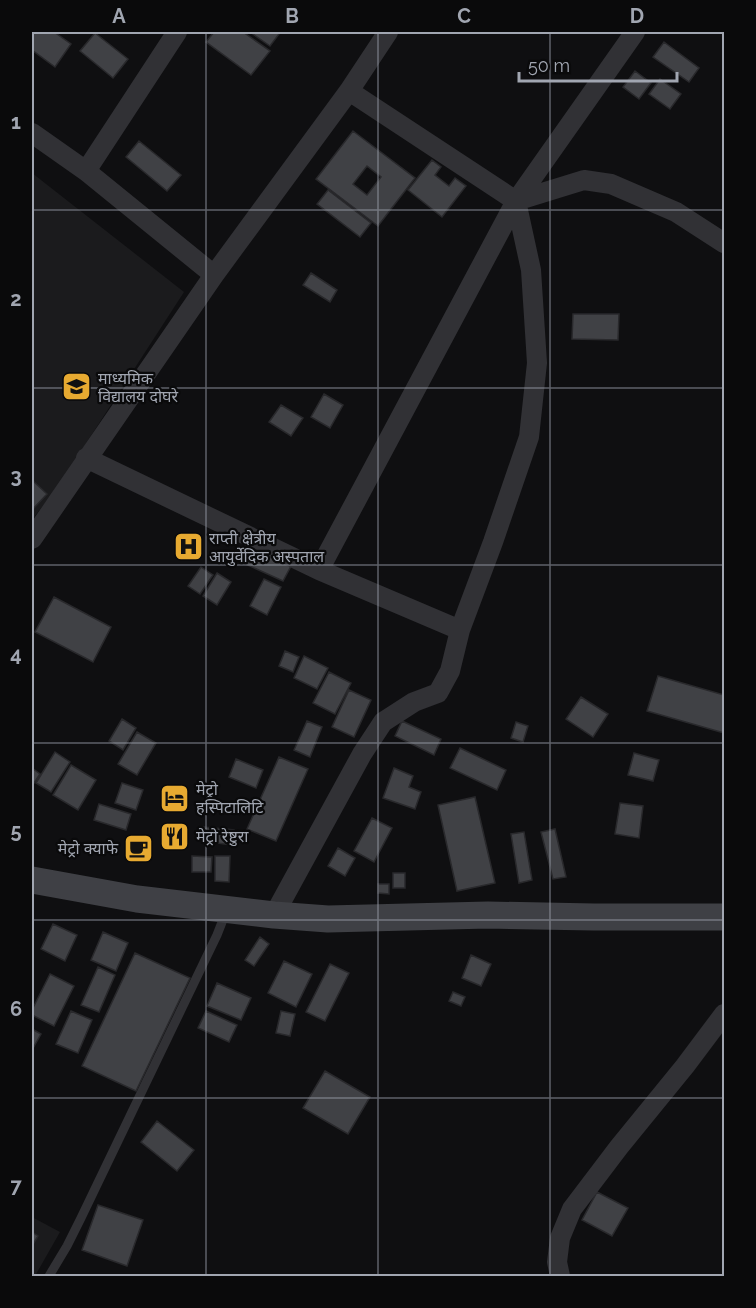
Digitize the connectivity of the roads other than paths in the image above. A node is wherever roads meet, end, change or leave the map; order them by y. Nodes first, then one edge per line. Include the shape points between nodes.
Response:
1 (177, 32) edge
2 (388, 32) edge
3 (635, 32) edge
4 (349, 91) junction
5 (32, 133) edge
6 (86, 171) junction
7 (516, 201) junction
8 (724, 243) edge
9 (214, 275) junction
10 (86, 458) junction
11 (32, 539) edge
12 (319, 570) junction
13 (460, 630) junction
14 (32, 880) edge
15 (227, 910) junction
16 (274, 915) junction
17 (724, 916) edge
18 (724, 1014) edge
19 (555, 1272) edge
20 (49, 1276) edge

1 - 6 street
2 - 4 street
3 - 7 street
4 - 7 street
4 - 9 street
5 - 6 street
6 - 9 street
7 - 8 street via 584,180 611,184 676,212
7 - 12 street
7 - 13 street via 531,270 537,363 529,437
9 - 10 street
10 - 11 street
10 - 12 street
12 - 13 street
13 - 16 street via 450,671 438,693 414,702 383,722
14 - 15 main road
15 - 16 main road
15 - 20 lane via 72,1237
16 - 17 main road via 328,919
18 - 19 street via 572,1209 560,1238

